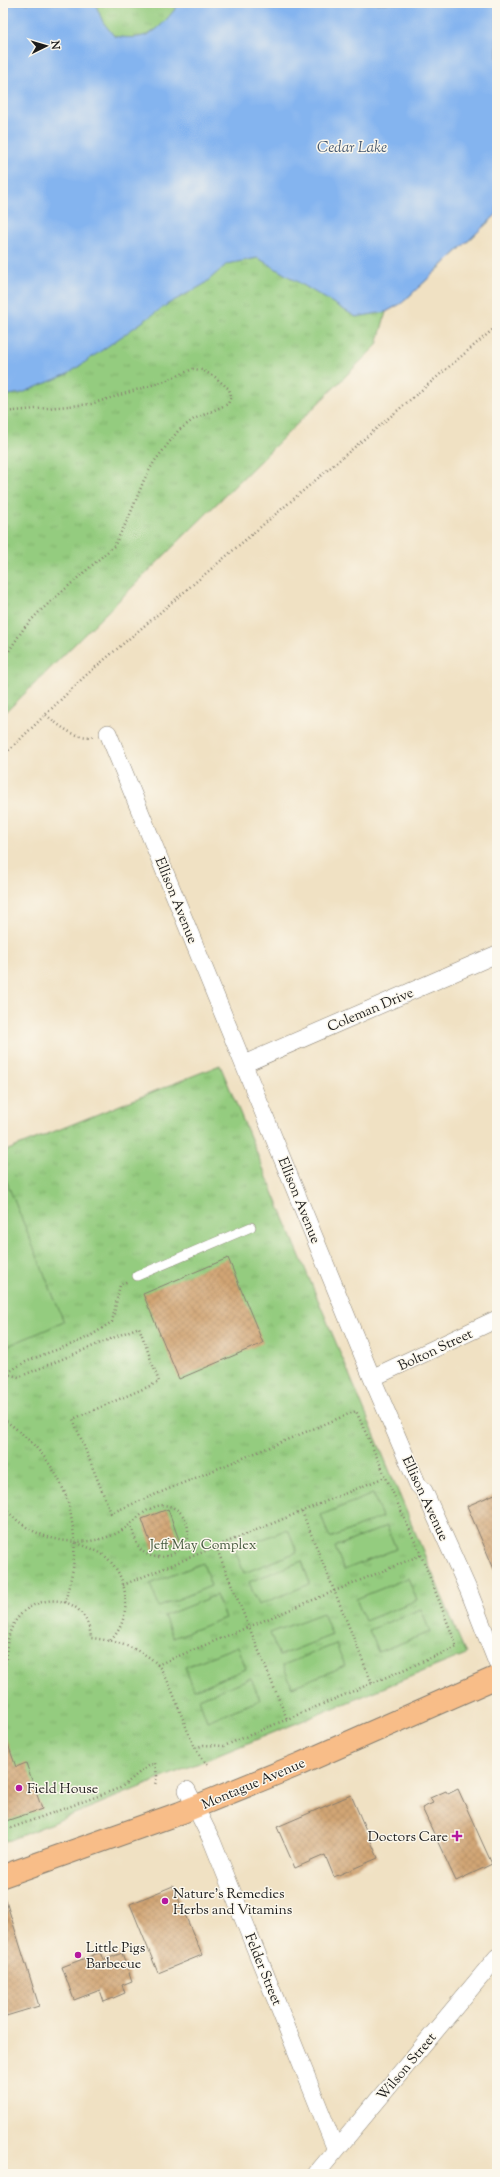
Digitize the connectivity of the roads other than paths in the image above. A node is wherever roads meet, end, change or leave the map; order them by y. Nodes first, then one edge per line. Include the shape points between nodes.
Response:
1 (108, 733) road end
2 (497, 954) edge
3 (244, 1064) junction
4 (251, 1227) dead end
5 (137, 1276) road end
6 (497, 1319) edge
7 (372, 1378) junction
8 (497, 1663) edge
9 (497, 1677) edge
10 (191, 1799) junction
11 (3, 1876) edge
12 (497, 1958) edge
13 (336, 2150) junction
14 (316, 2174) edge

1 - 3 street, Ellison Avenue
2 - 3 street, Coleman Drive
3 - 7 street, Ellison Avenue
4 - 5 lane
6 - 7 street, Bolton Street
7 - 8 street, Ellison Avenue via 418,1485 424,1491 468,1589
9 - 10 main road, Montague Avenue via 292,1767
10 - 11 main road, Montague Avenue
10 - 13 street, Felder Street via 212,1841
12 - 13 street, Wilson Street
13 - 14 street, Wilson Street

